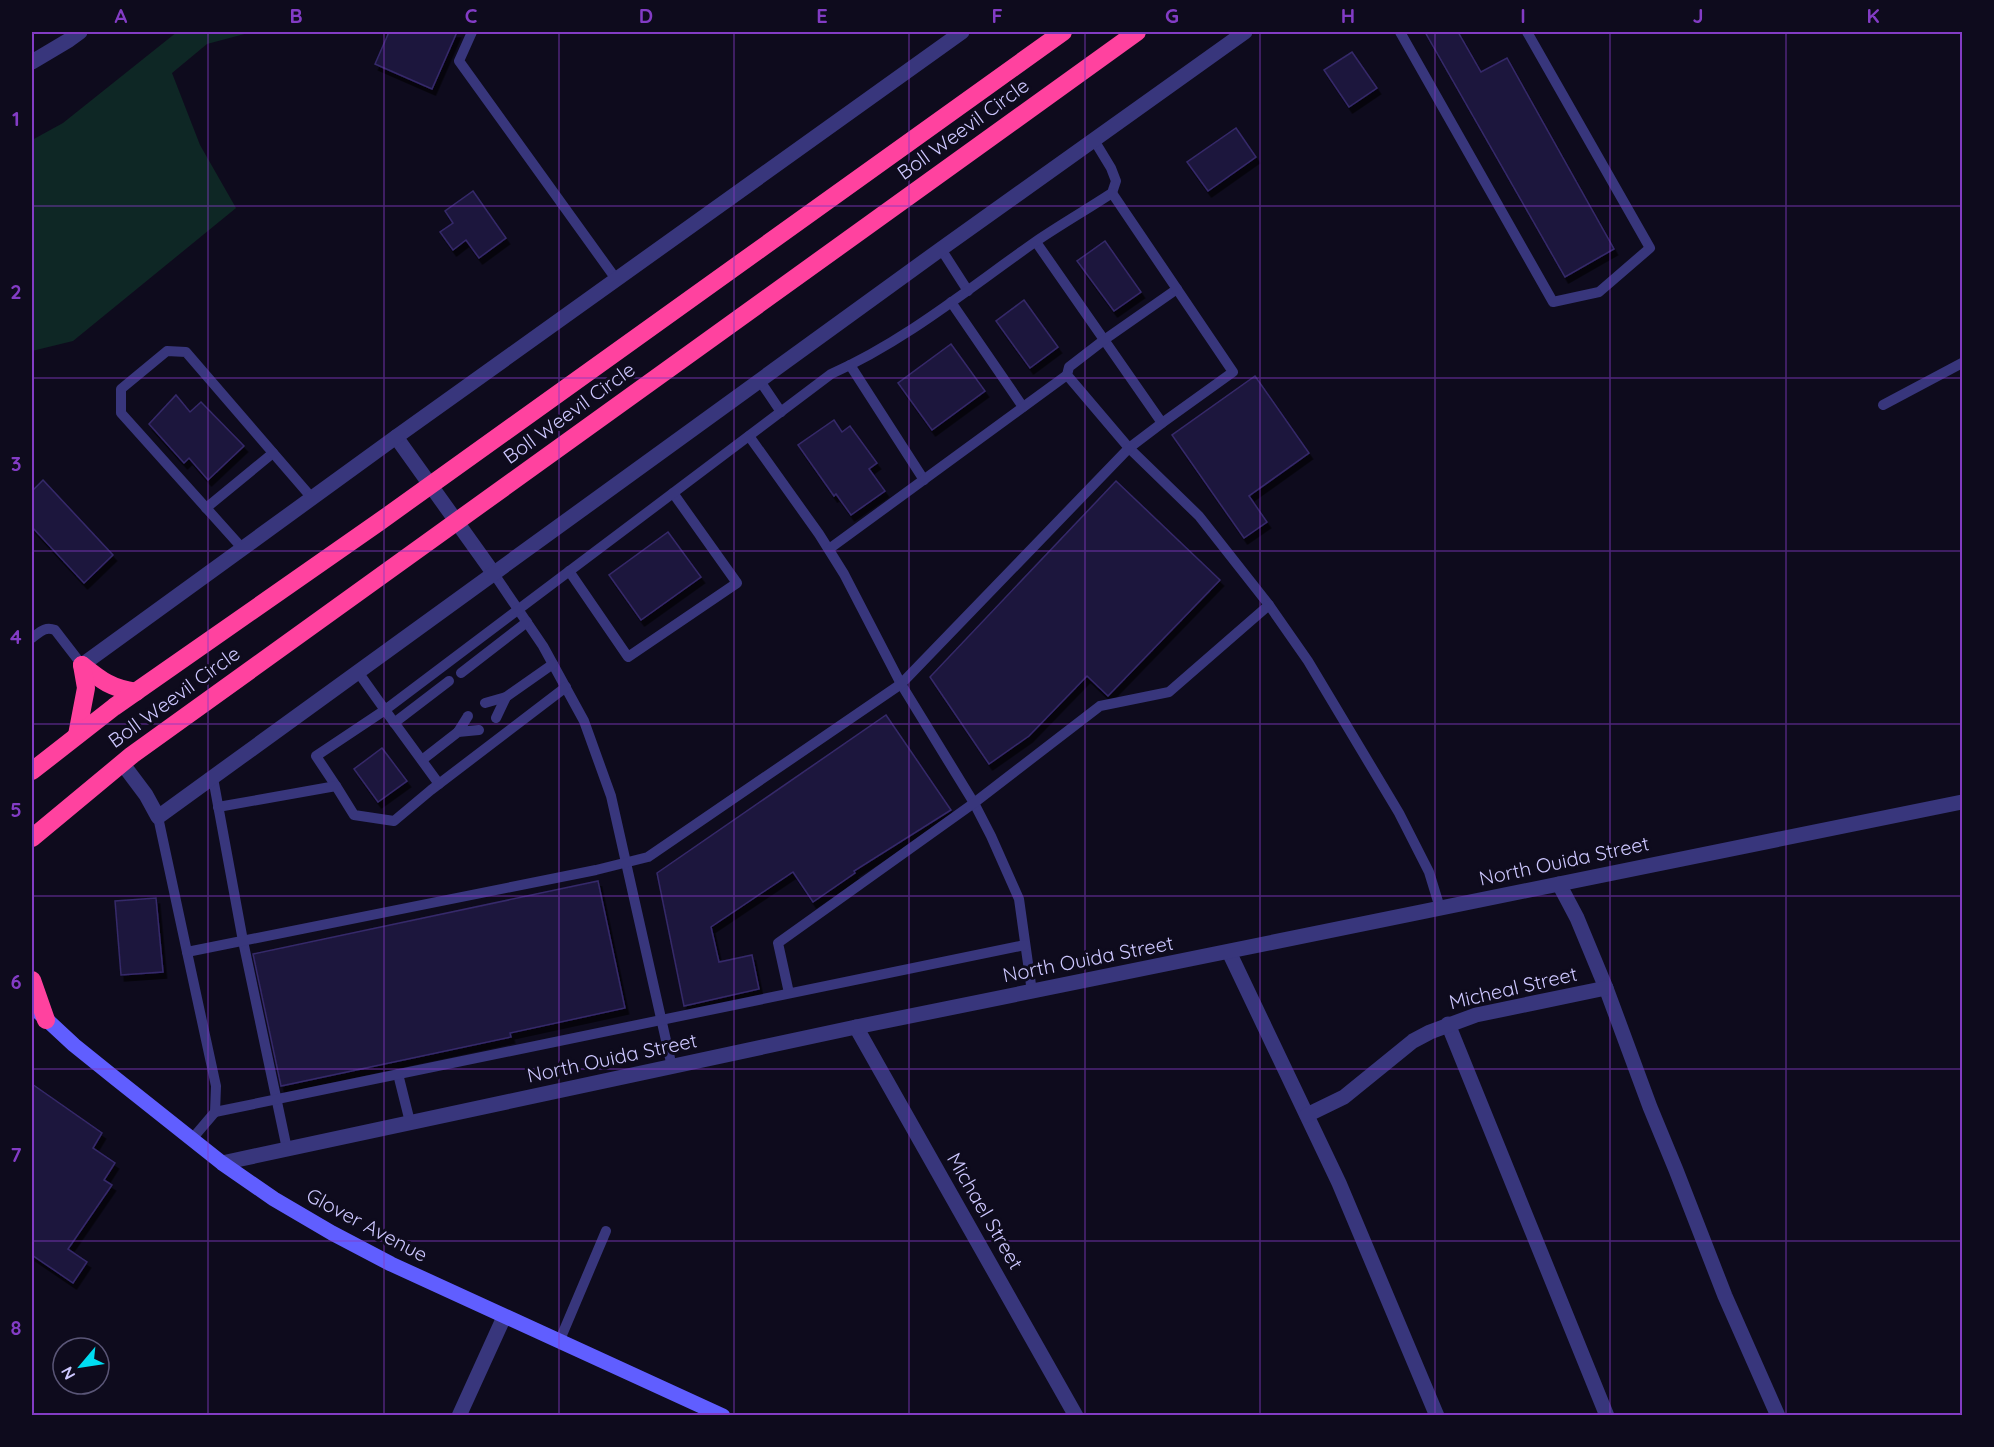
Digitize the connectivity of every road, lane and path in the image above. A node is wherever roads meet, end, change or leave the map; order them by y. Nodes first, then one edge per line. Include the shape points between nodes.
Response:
1 (80, 32) edge
2 (472, 32) edge
3 (962, 32) edge
4 (1063, 32) edge
5 (1137, 32) edge
6 (1245, 32) edge
7 (1400, 32) edge
8 (1527, 32) edge
9 (32, 62) edge
10 (1094, 140) junction
11 (1112, 193) junction
12 (1036, 242) junction
13 (941, 249) junction
14 (616, 279) junction
15 (1177, 289) junction
16 (968, 291) junction
17 (951, 302) junction
18 (1104, 340) junction
19 (1962, 363) edge
20 (850, 365) junction
21 (1067, 375) junction
22 (760, 381) junction
23 (1883, 405) dead end
24 (1023, 407) junction
25 (781, 412) junction
26 (1162, 423) junction
27 (749, 436) junction
28 (396, 437) junction
29 (1129, 448) junction
30 (273, 453) junction
31 (924, 480) junction
32 (431, 484) junction
33 (673, 493) junction
34 (312, 498) junction
35 (206, 508) junction
36 (457, 521) junction
37 (243, 549) junction
38 (829, 549) junction
39 (569, 571) junction
40 (494, 574) junction
41 (1269, 605) junction
42 (518, 609) junction
43 (527, 622) junction
44 (32, 638) edge
45 (553, 664) junction
46 (82, 665) junction
47 (358, 672) junction
48 (461, 673) dead end
49 (449, 681) dead end
50 (901, 684) junction
51 (566, 687) junction
52 (136, 692) junction
53 (506, 697) junction
54 (385, 710) junction
55 (394, 723) junction
56 (458, 732) junction
57 (77, 735) junction
58 (422, 760) junction
59 (122, 763) junction
60 (32, 771) edge
61 (213, 778) junction
62 (439, 784) junction
63 (336, 786) junction
64 (1962, 802) edge
65 (974, 803) junction
66 (218, 807) junction
67 (158, 817) junction
68 (46, 825) junction
69 (32, 837) edge
70 (32, 851) edge
71 (626, 863) junction
72 (1559, 884) junction
73 (1440, 908) junction
74 (243, 940) junction
75 (1025, 945) junction
76 (187, 952) junction
77 (1229, 952) junction
78 (32, 980) edge
79 (1606, 988) junction
80 (1032, 992) junction
81 (789, 993) junction
82 (32, 1006) edge
83 (39, 1017) edge
84 (661, 1020) junction
85 (1448, 1024) junction
86 (856, 1027) junction
87 (672, 1067) junction
88 (398, 1074) junction
89 (277, 1099) junction
90 (215, 1112) junction
91 (1306, 1115) junction
92 (410, 1122) junction
93 (192, 1139) junction
94 (287, 1149) junction
95 (222, 1163) junction
96 (606, 1231) dead end
97 (504, 1317) junction
98 (559, 1342) junction
99 (459, 1416) edge
100 (723, 1416) edge
101 (1076, 1416) edge
102 (1437, 1416) edge
103 (1607, 1416) edge
104 (1778, 1416) edge

1 - 9 street
2 - 14 lane via 459,61
3 - 14 street
4 - 32 highway, Boll Weevil Circle
5 - 36 highway, Boll Weevil Circle
6 - 10 street
7 - 8 lane via 1552,302 1599,292 1650,248
10 - 11 lane via 1116,181
10 - 13 street
11 - 12 lane
11 - 15 lane
12 - 16 lane
12 - 18 lane
13 - 16 lane
13 - 22 street
14 - 28 street
15 - 18 lane
15 - 26 lane via 1233,372
16 - 17 lane
17 - 20 lane via 872,355
17 - 24 lane
18 - 21 lane via 1069,367
18 - 26 lane
19 - 23 lane
20 - 25 lane via 831,374
20 - 31 lane
21 - 24 lane
21 - 29 lane
22 - 25 lane
22 - 40 street
24 - 31 lane
25 - 27 lane
26 - 29 lane
27 - 33 lane
27 - 38 lane
28 - 32 street
28 - 34 street
29 - 41 lane via 1199,516
29 - 50 lane
30 - 34 lane
30 - 35 lane
30 - 35 lane via 186,352 167,351 121,390 121,413
31 - 38 lane
32 - 36 street
32 - 52 highway, Boll Weevil Circle
33 - 39 lane
33 - 39 lane via 737,583 628,657
34 - 37 street
35 - 37 lane
36 - 40 street
36 - 59 highway, Boll Weevil Circle
37 - 46 street
38 - 50 lane
39 - 42 lane
40 - 42 lane
40 - 47 street
41 - 65 lane via 1169,692 1100,706
41 - 73 lane via 1315,671 1399,813 1429,872
42 - 43 lane
42 - 54 lane
43 - 45 lane
43 - 48 lane
44 - 46 lane via 44,629 55,630
45 - 51 lane
45 - 53 lane
46 - 52 highway via 117,689
46 - 57 highway via 86,688
47 - 54 lane
47 - 61 street
49 - 55 lane
50 - 65 lane
50 - 71 lane via 648,856
51 - 62 lane
51 - 71 lane via 584,721 611,796
52 - 57 highway, Boll Weevil Circle
53 - 53 lane via 491,710
54 - 55 lane
54 - 63 lane via 316,756
55 - 58 lane
56 - 56 lane via 473,723
56 - 58 lane
57 - 60 highway, Boll Weevil Circle
58 - 62 lane
59 - 67 street
59 - 68 highway, Boll Weevil Circle
61 - 66 lane
61 - 67 street
62 - 63 lane via 394,821 354,815
63 - 66 lane
64 - 72 street, North Ouida Street
65 - 75 lane via 1019,899
65 - 81 lane via 778,944
66 - 74 lane
67 - 76 lane
68 - 69 highway, Boll Weevil Circle
68 - 70 highway
71 - 74 lane
71 - 84 lane
72 - 73 street, North Ouida Street
72 - 79 street, Micheal Street
73 - 77 street, North Ouida Street
74 - 76 lane
74 - 89 lane
75 - 80 lane
75 - 81 lane
76 - 90 lane via 216,1086
77 - 80 street, North Ouida Street
77 - 91 street
78 - 83 highway
79 - 85 street, Micheal Street via 1513,1006
79 - 104 street via 1725,1296
80 - 86 street, North Ouida Street
81 - 84 lane
82 - 83 main road, Glover Avenue
83 - 93 main road, Glover Avenue
84 - 87 lane
84 - 88 lane
85 - 91 street, Micheal Street via 1413,1041 1344,1097
85 - 103 street
86 - 87 street, North Ouida Street
86 - 101 street, Michael Street
87 - 92 street, North Ouida Street
88 - 89 lane
88 - 92 lane
89 - 90 lane
89 - 94 lane
90 - 93 lane
91 - 102 street via 1339,1183
92 - 94 street, North Ouida Street
93 - 95 main road, Glover Avenue
94 - 95 street, North Ouida Street
95 - 97 main road, Glover Avenue via 332,1233
96 - 98 lane
97 - 98 main road, Glover Avenue
97 - 99 street
98 - 100 main road, Glover Avenue

